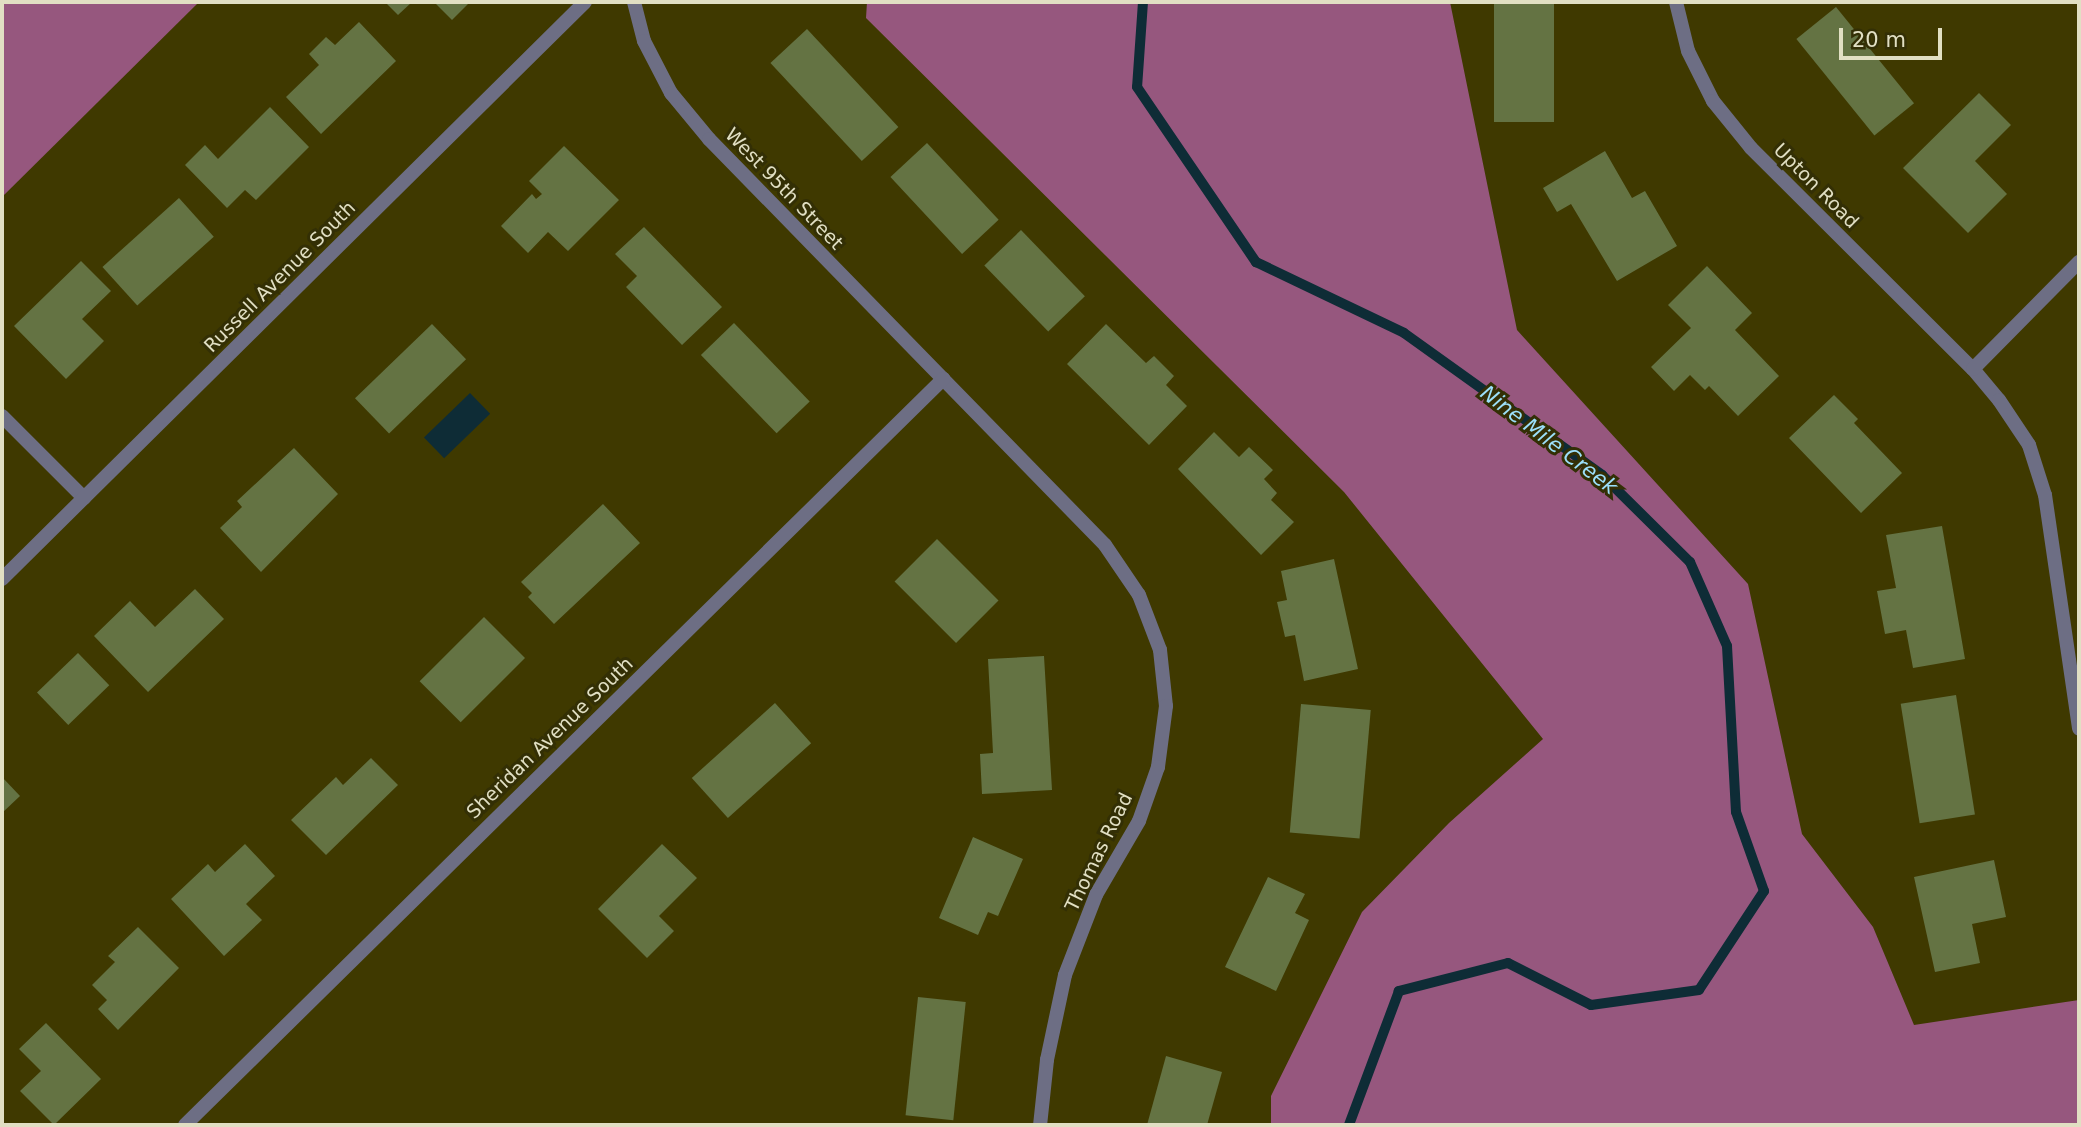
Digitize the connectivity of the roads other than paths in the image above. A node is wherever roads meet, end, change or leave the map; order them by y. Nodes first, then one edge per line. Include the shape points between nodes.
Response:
1 (585, 2) edge
2 (634, 2) edge
3 (1676, 2) edge
4 (2079, 262) edge
5 (1973, 369) junction
6 (943, 379) junction
7 (2, 416) edge
8 (84, 498) junction
9 (2, 579) edge
10 (2079, 729) edge
11 (186, 1125) edge
12 (1040, 1125) edge

1 - 8 street, Russell Avenue South
2 - 6 street, West 95th Street via 644,41 671,93 709,139
3 - 5 street, Upton Road via 1688,51 1713,101 1743,138
4 - 5 street
5 - 10 street, Upton Road via 2029,445 2045,495
6 - 11 street, Sheridan Avenue South
6 - 12 street, Thomas Road via 1105,545 1139,595 1160,650 1166,706 1158,766 1139,821 1096,895 1065,975 1047,1060
7 - 8 street
8 - 9 street, Russell Avenue South

